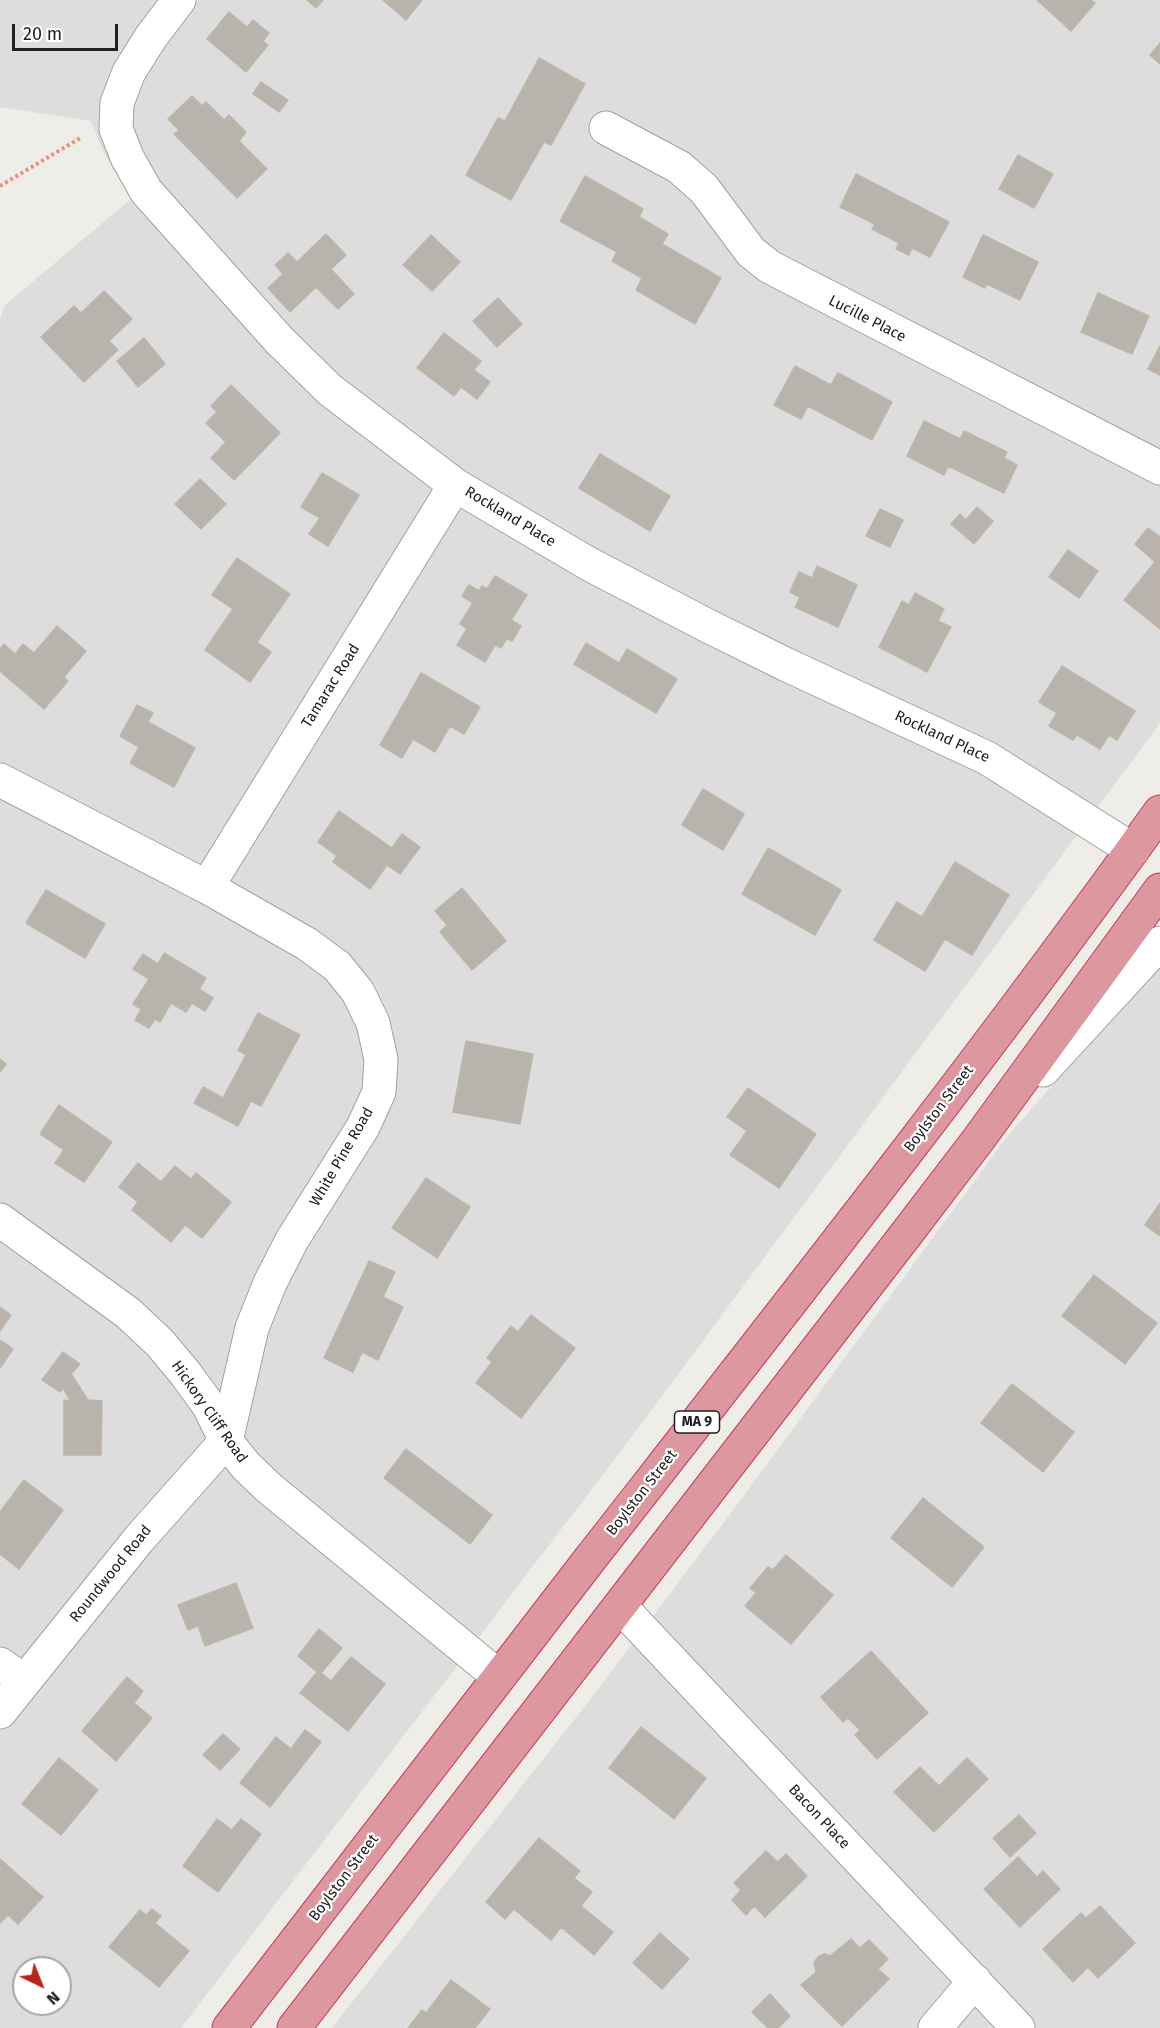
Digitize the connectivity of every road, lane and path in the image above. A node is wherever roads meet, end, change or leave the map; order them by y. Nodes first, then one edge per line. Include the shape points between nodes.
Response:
1 (179, 0) edge
2 (116, 117) junction
3 (606, 128) dead end
4 (0, 186) edge
5 (1160, 468) edge
6 (455, 485) junction
7 (0, 780) edge
8 (1160, 813) edge
9 (1133, 850) junction
10 (207, 887) junction
11 (1160, 890) edge
12 (1160, 943) edge
13 (978, 1140) junction
14 (0, 1220) edge
15 (226, 1441) junction
16 (620, 1606) junction
17 (12, 1672) edge
18 (498, 1676) junction
19 (0, 1712) edge
20 (975, 1981) junction
21 (229, 2028) edge
22 (294, 2028) edge
23 (935, 2028) edge
24 (1018, 2028) edge

1 - 2 street, Rockland Place via 129,72
2 - 4 path
2 - 6 street, Rockland Place via 116,129 127,157 146,190 279,340 330,390
3 - 5 street, Lucille Place via 679,167 705,189 751,252 770,267
6 - 9 street, Rockland Place via 589,564 710,627 987,758
6 - 10 street, Tamarac Road
7 - 10 street, White Pine Road
8 - 9 highway, Boylston Street / MA 9
9 - 18 highway, Boylston Street / MA 9 via 840,1239
10 - 15 street, White Pine Road via 307,944 337,966 358,992 373,1023 381,1059 378,1092 363,1127 292,1240 270,1283 252,1328
11 - 13 highway
12 - 13 street
13 - 16 highway
14 - 15 street, Hickory Cliff Road via 129,1312 185,1373 209,1406
15 - 17 street, Roundwood Road via 140,1539
15 - 18 street, Hickory Cliff Road via 269,1488
16 - 20 street, Bacon Place
16 - 22 highway
17 - 19 street, Roundwood Road
18 - 21 highway, Boylston Street / MA 9
20 - 23 street
20 - 24 street, Bacon Place

